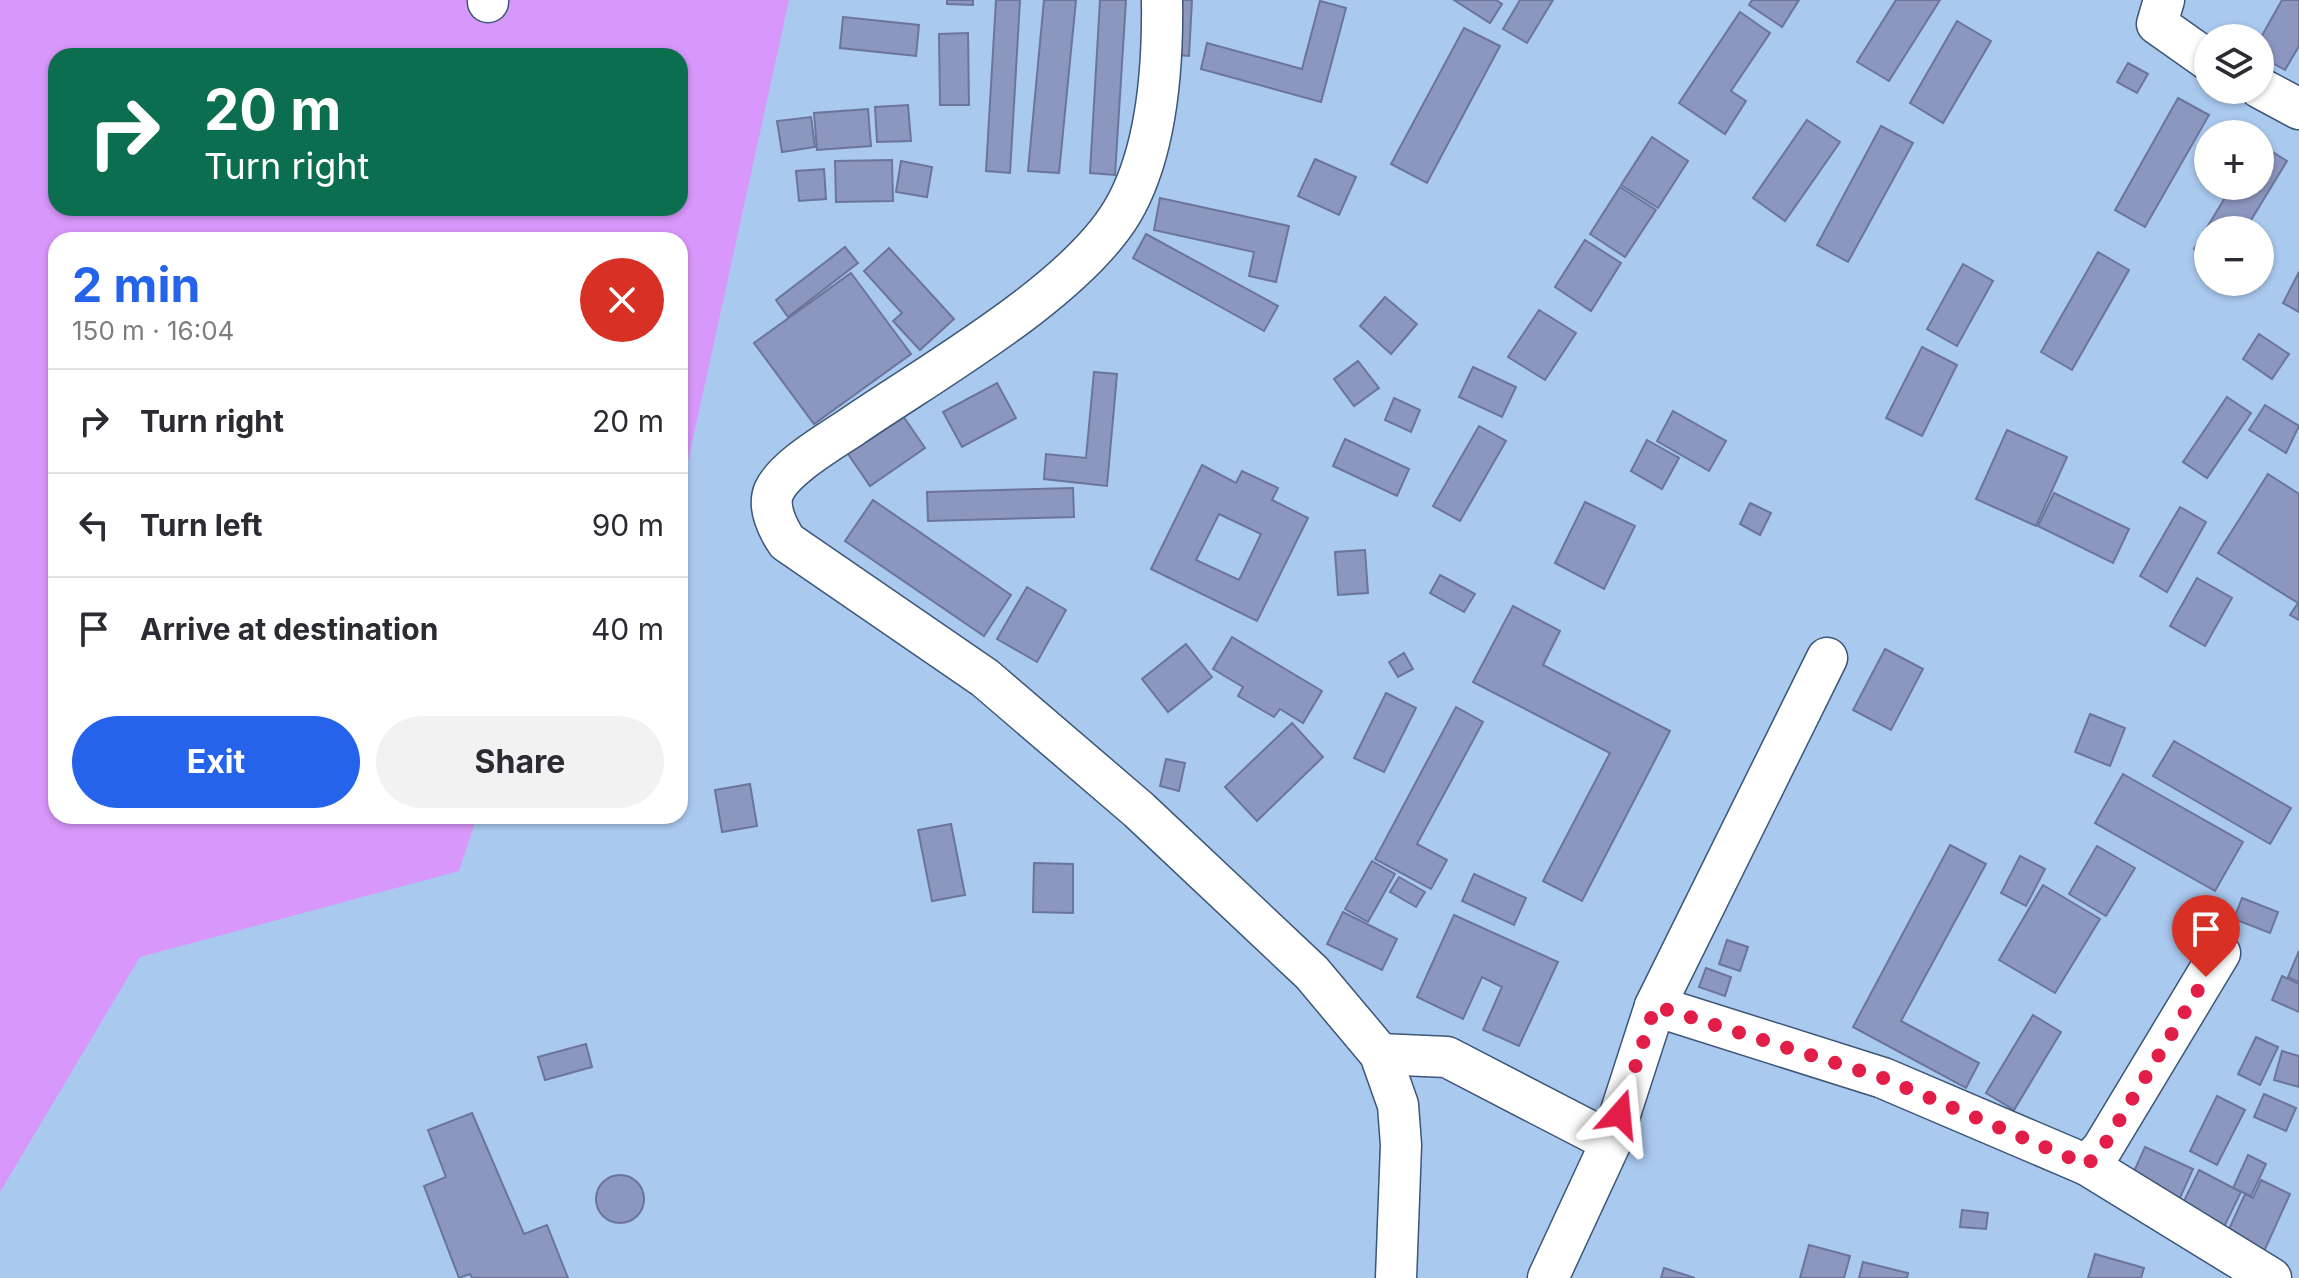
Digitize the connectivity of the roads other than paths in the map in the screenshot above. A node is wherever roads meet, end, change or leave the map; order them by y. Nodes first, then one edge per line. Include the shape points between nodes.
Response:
1 (1162, 0) edge
2 (2164, 0) edge
3 (2194, 50) edge
4 (2274, 96) edge
5 (2299, 109) edge
6 (1827, 658) dead end
7 (2220, 953) dead end
8 (1655, 1006) junction
9 (1380, 1054) junction
10 (1611, 1142) junction
11 (2087, 1165) junction
12 (1396, 1278) edge
13 (1548, 1278) edge
14 (2271, 1278) edge

1 - 9 street via 1162,55 1149,144 1139,179 1093,251 976,343 813,453 776,487 774,516 787,542 985,678 1139,810 1312,973
2 - 3 street via 2157,24
4 - 5 street
6 - 8 street
7 - 11 street via 2102,1149
8 - 10 street
8 - 11 street via 1883,1078
9 - 10 street via 1447,1057
9 - 12 street via 1398,1105 1401,1145
10 - 13 street
11 - 14 street

